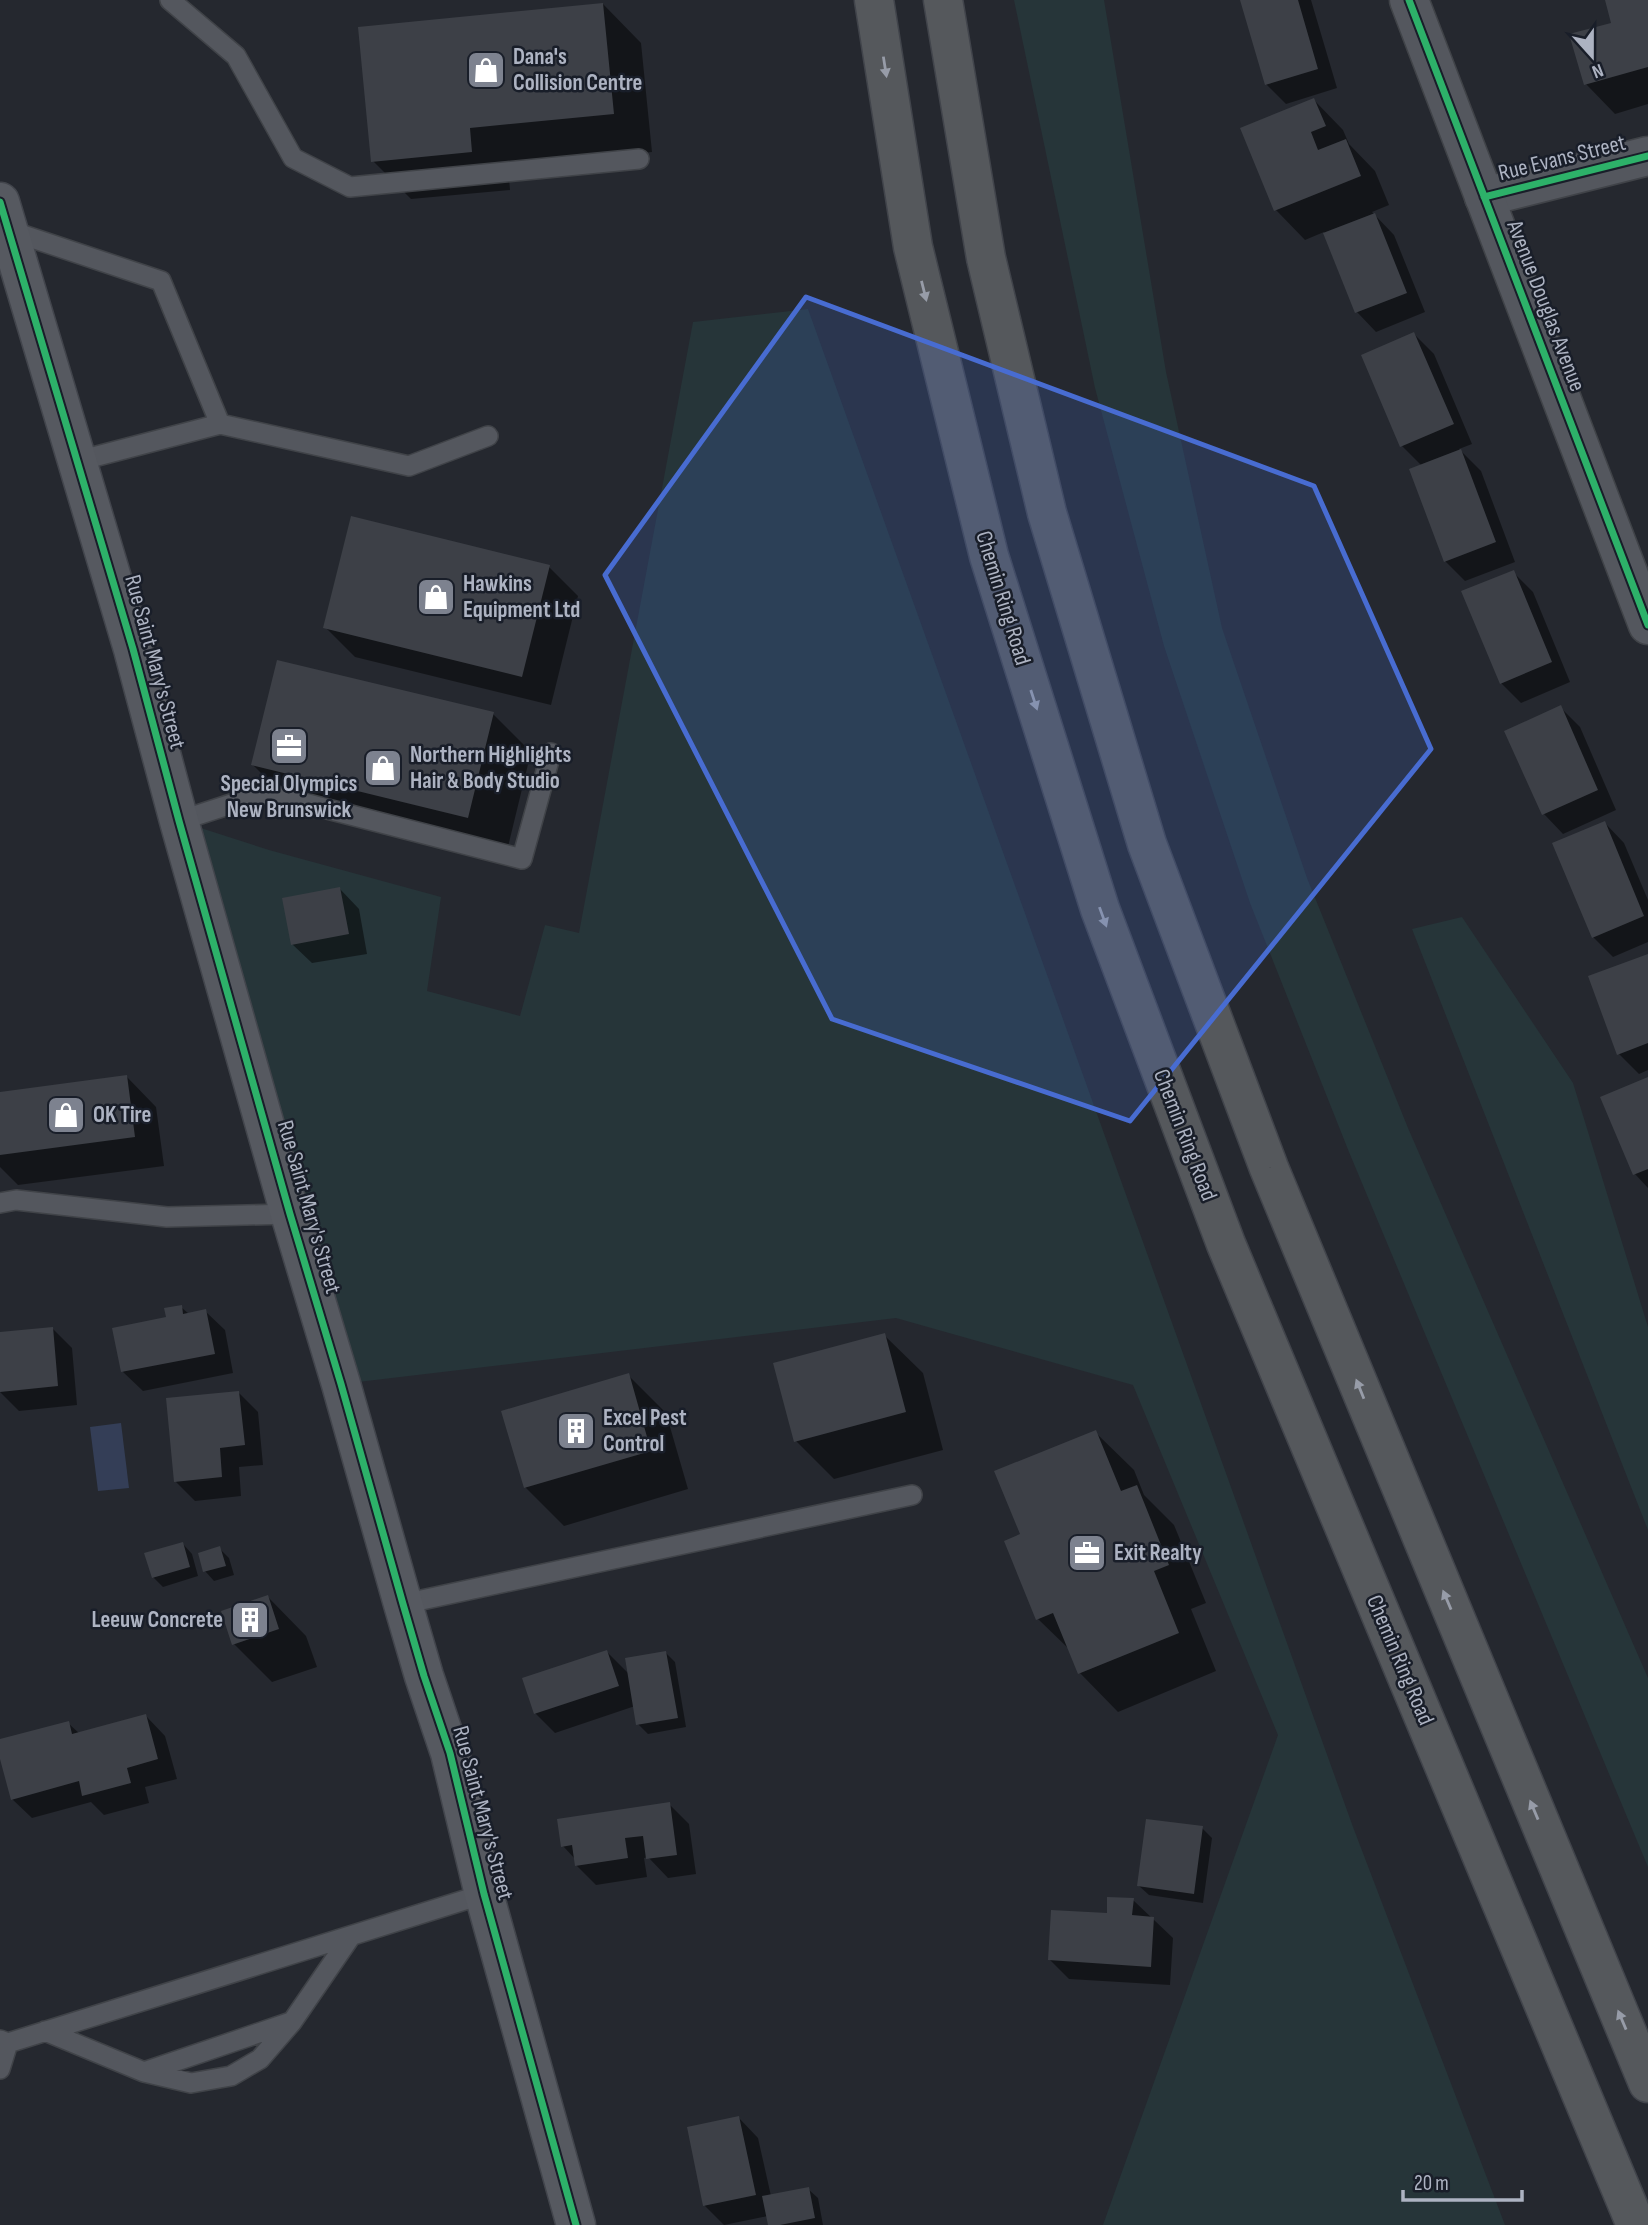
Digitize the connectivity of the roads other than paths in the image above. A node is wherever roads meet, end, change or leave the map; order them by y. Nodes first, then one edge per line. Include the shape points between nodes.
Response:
1 (170, 0) edge
2 (874, 0) edge
3 (943, 0) edge
4 (1409, 0) edge
5 (1648, 156) edge
6 (639, 159) dead end
7 (1484, 197) junction
8 (4, 216) edge
9 (220, 424) junction
10 (488, 436) dead end
11 (78, 461) junction
12 (1648, 625) edge
13 (551, 753) dead end
14 (179, 821) junction
15 (0, 1203) edge
16 (290, 1213) junction
17 (912, 1495) dead end
18 (403, 1604) junction
19 (484, 1894) junction
20 (351, 1936) junction
21 (292, 2022) junction
22 (45, 2031) junction
23 (4, 2041) edge
24 (0, 2069) edge
25 (144, 2072) junction
26 (1648, 2083) edge
27 (576, 2225) edge
28 (1636, 2225) edge

1 - 6 lane via 236,56 293,158 351,187
2 -> 28 highway, Chemin Ring Road via 913,247 985,543 1100,909 1226,1244
26 -> 3 highway via 1269,1168 1147,844 1044,500 986,258
4 - 7 street, Avenue Douglas Avenue
5 - 7 street, Rue Evans Street
7 - 12 street, Avenue Douglas Avenue
8 - 9 lane via 161,281
8 - 11 main road, Rue Saint Mary's Street
9 - 10 lane via 409,466
9 - 11 lane
11 - 14 main road, Rue Saint Mary's Street
13 - 14 lane via 522,859 265,793
14 - 16 main road, Rue Saint Mary's Street
15 - 16 lane via 16,1200 167,1217
16 - 18 main road, Rue Saint Mary's Street
17 - 18 lane
18 - 19 main road, Rue Saint Mary's Street via 450,1753
19 - 20 lane
19 - 27 main road, Rue Saint Mary's Street
20 - 21 lane
20 - 22 lane
21 - 25 lane
21 - 25 lane via 260,2059 231,2076 191,2083
22 - 23 lane
22 - 25 lane
23 - 24 lane

